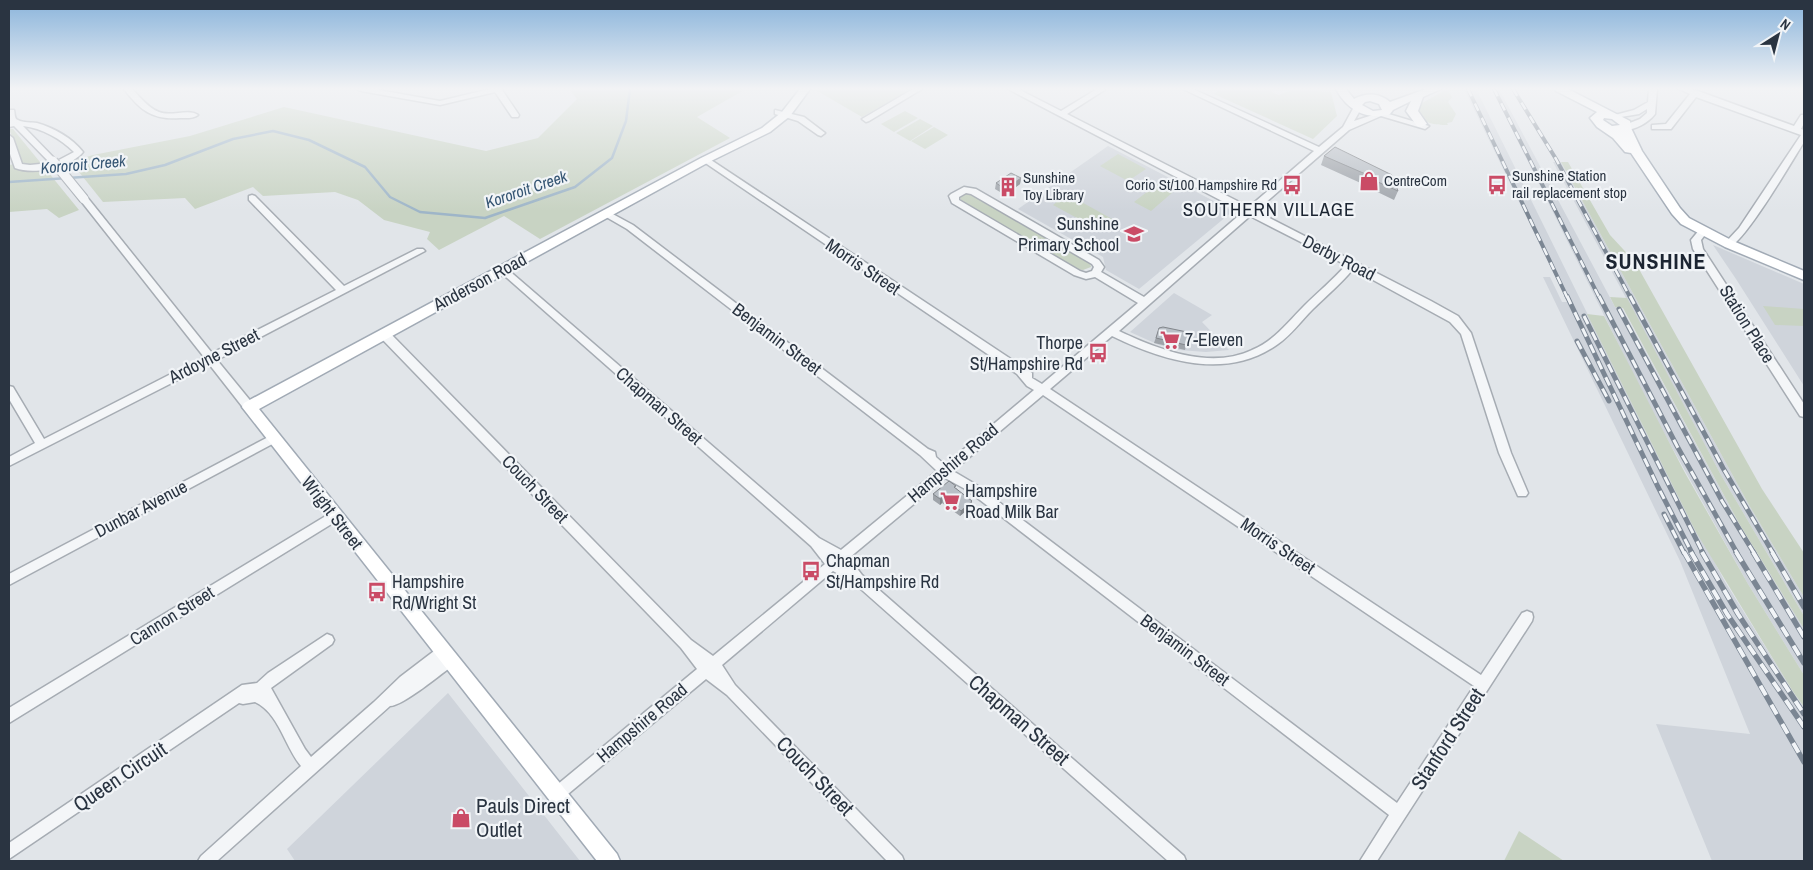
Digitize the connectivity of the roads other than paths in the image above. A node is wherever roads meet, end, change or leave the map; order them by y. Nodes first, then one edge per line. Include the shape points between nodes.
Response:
1 (25, 130) edge
2 (36, 130) edge
3 (47, 130) edge
4 (753, 130) edge
5 (817, 130) edge
6 (1091, 130) edge
7 (1275, 130) edge
8 (1344, 130) edge
9 (1607, 130) edge
10 (1626, 130) edge
11 (821, 133) dead end
12 (1801, 133) edge
13 (9, 138) edge
14 (1321, 151) junction
15 (47, 152) junction
16 (708, 158) junction
17 (1650, 176) junction
18 (252, 198) dead end
19 (1250, 211) junction
20 (610, 212) junction
21 (1742, 230) junction
22 (1702, 233) junction
23 (1729, 244) junction
24 (420, 251) dead end
25 (1746, 251) junction
26 (1352, 264) junction
27 (503, 270) junction
28 (1096, 273) junction
29 (1804, 276) edge
30 (342, 290) junction
31 (1145, 302) junction
32 (1112, 332) junction
33 (384, 334) junction
34 (210, 358) junction
35 (1044, 388) junction
36 (9, 390) edge
37 (249, 407) junction
38 (1804, 413) edge
39 (274, 438) junction
40 (42, 445) junction
41 (9, 462) edge
42 (947, 468) junction
43 (1522, 493) dead end
44 (334, 516) junction
45 (837, 561) junction
46 (9, 580) edge
47 (1528, 617) dead end
48 (327, 640) dead end
49 (447, 656) junction
50 (709, 667) junction
51 (1484, 685) junction
52 (257, 692) junction
53 (9, 716) edge
54 (315, 762) junction
55 (557, 794) junction
56 (1399, 813) junction
57 (9, 852) edge
58 (206, 861) edge
59 (610, 861) edge
60 (897, 861) edge
61 (1179, 861) edge
62 (1368, 861) edge

1 - 15 street, Wright Street
2 - 15 street, Wright Street
3 - 13 street via 77,149 78,154 66,161 22,168 18,166
4 - 16 main road, Anderson Road
5 - 11 street
6 - 19 street, Derby Road
7 - 14 street
8 - 14 street, Hampshire Road
9 - 17 main road via 1624,143
10 - 17 main road
12 - 21 street
14 - 19 street, Hampshire Road
15 - 34 street, Wright Street, bridge
16 - 20 main road, Anderson Road
16 - 35 street, Morris Street via 1031,383
17 - 22 main road via 1680,217
18 - 30 street
19 - 26 street, Derby Road
19 - 31 street, Hampshire Road
20 - 27 main road, Anderson Road
20 - 42 street, Benjamin Street via 933,462
21 - 23 street
21 - 25 street
22 - 23 main road
22 - 38 street, Station Place via 1695,242 1698,248
23 - 25 main road
24 - 30 street, Ardoyne Street
25 - 29 main road
26 - 32 street via 1273,343 1238,358 1206,362 1178,358 1140,346
26 - 43 street, Derby Road via 1454,319 1466,333 1505,453
27 - 33 main road, Anderson Road
27 - 45 street, Chapman Street via 816,542 822,554
28 - 28 street via 1086,276 1077,273 956,201 954,196 964,190 973,191 1096,262 1099,267
28 - 31 street
30 - 34 street, Ardoyne Street
31 - 32 street, Hampshire Road
32 - 35 street, Hampshire Road
33 - 37 main road, Anderson Road
33 - 50 street, Couch Street via 686,644 694,658
34 - 37 street, Wright Street
34 - 40 street, Ardoyne Street
35 - 42 street, Hampshire Road
35 - 51 street, Morris Street
36 - 40 street
37 - 39 main road, Wright Street
39 - 44 main road, Wright Street
39 - 46 street, Dunbar Avenue
40 - 41 street, Ardoyne Street
42 - 45 street, Hampshire Road
42 - 56 street, Benjamin Street
44 - 49 main road, Wright Street
44 - 53 street, Cannon Street
45 - 50 street, Hampshire Road
45 - 61 street, Chapman Street via 845,574 858,579
47 - 51 street, Stanford Street
48 - 52 street
49 - 54 street via 407,692 379,707
49 - 55 main road, Wright Street
50 - 55 street, Hampshire Road
50 - 60 street, Couch Street via 716,681 732,690
51 - 56 street, Stanford Street
52 - 54 street via 274,710 299,753
52 - 57 street, Queen Circuit via 232,701
54 - 58 street
55 - 59 main road, Wright Street
56 - 62 street, Stanford Street

